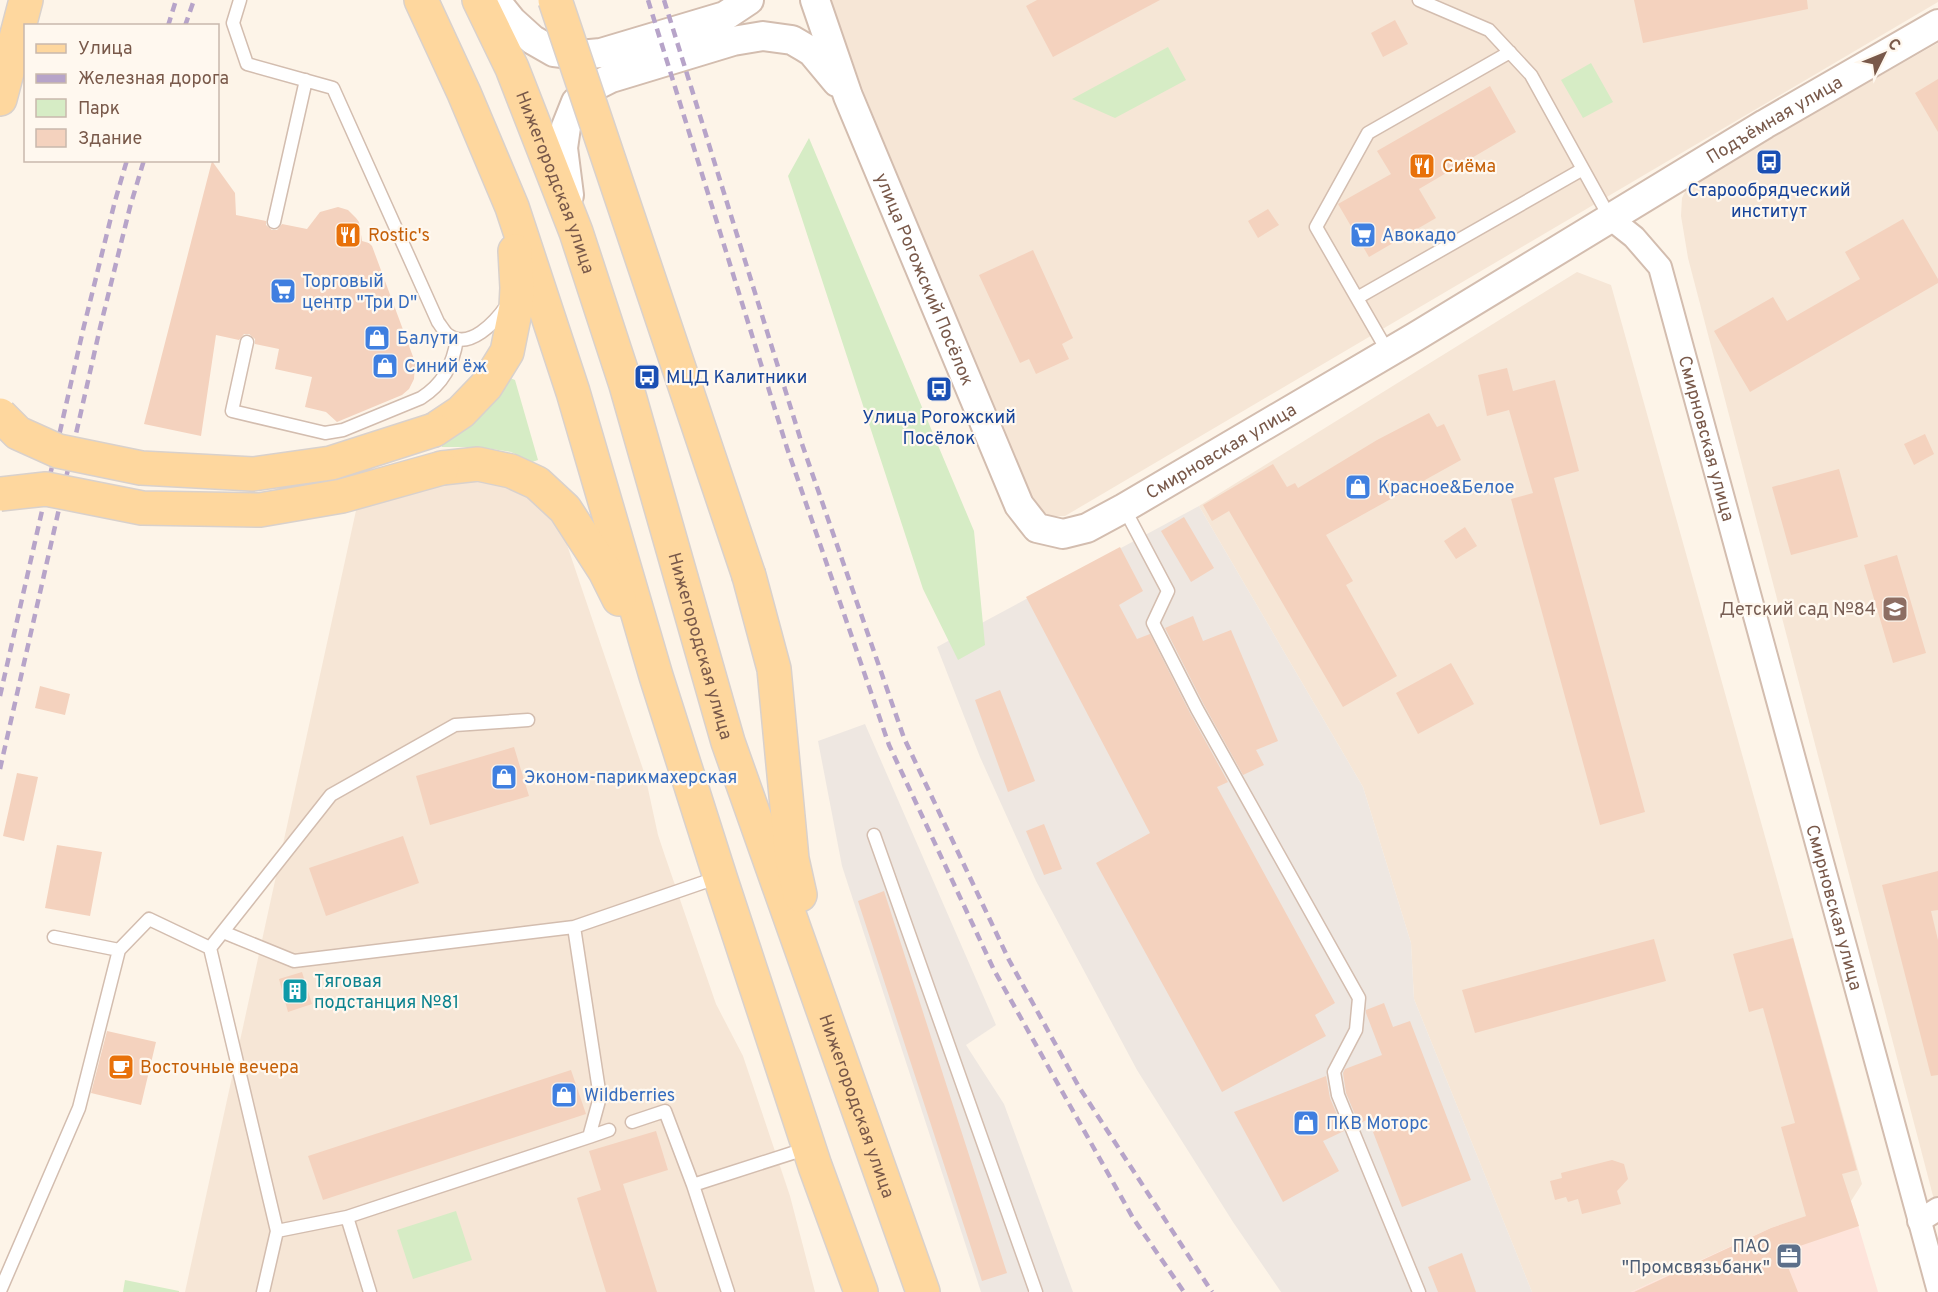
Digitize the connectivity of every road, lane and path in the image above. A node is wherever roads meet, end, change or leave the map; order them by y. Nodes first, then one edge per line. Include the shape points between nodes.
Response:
1 (26, 0) edge
2 (240, 0) edge
3 (420, 0) edge
4 (479, 0) edge
5 (495, 0) edge
6 (555, 0) edge
7 (749, 0) edge
8 (814, 0) edge
9 (1419, 0) edge
10 (1938, 24) edge
11 (1510, 52) junction
12 (306, 80) junction
13 (848, 96) junction
14 (0, 99) edge
15 (1583, 168) junction
16 (512, 207) junction
17 (1610, 218) junction
18 (274, 222) dead end
19 (576, 232) junction
20 (518, 288) junction
21 (1357, 298) junction
22 (457, 339) junction
23 (247, 342) dead end
24 (1388, 352) junction
25 (0, 415) edge
26 (0, 494) edge
27 (1124, 508) junction
28 (1063, 534) joint
29 (656, 676) junction
30 (528, 720) dead end
31 (874, 835) dead end
32 (720, 877) junction
33 (574, 927) junction
34 (223, 932) junction
35 (54, 937) dead end
36 (210, 948) junction
37 (119, 950) junction
38 (823, 1011) junction
39 (632, 1122) dead end
40 (609, 1130) dead end
41 (589, 1137) junction
42 (812, 1157) junction
43 (693, 1185) junction
44 (1929, 1215) edge
45 (347, 1217) junction
46 (277, 1231) junction
47 (1938, 1288) edge
48 (0, 1291) edge
49 (263, 1292) edge
50 (370, 1292) edge
51 (728, 1292) edge
52 (846, 1292) edge
53 (861, 1292) edge
54 (923, 1292) edge
55 (1037, 1292) edge
56 (1419, 1292) edge

1 - 14 main road
2 - 12 lane via 233,22 247,64
3 - 16 main road
4 - 19 main road, Нижегородская улица via 512,68
5 - 7 street via 533,40 554,52 579,55 601,53 725,16
6 - 38 main road, bridge via 749,576 774,669 792,859
8 - 13 street, улица Рогожский Посёлок
9 - 11 lane via 1489,30
10 - 17 street, Подъёмная улица
11 - 15 lane via 1531,75
11 - 21 lane via 1368,134 1316,227
12 - 18 lane
12 - 22 lane via 333,88 438,322
13 - 19 street via 812,52 792,40 763,36 611,78 591,88 576,102 563,148
13 - 28 street, улица Рогожский Посёлок via 1019,505 1037,528
15 - 17 lane
15 - 21 lane
16 - 20 main road
16 - 29 main road via 573,392
17 - 24 street, Смирновская улица
17 - 44 street, Смирновская улица via 1634,237 1660,267
19 - 38 main road, Нижегородская улица via 626,385 728,742
20 - 22 lane via 488,327 472,338
20 - 25 main road, bridge via 507,352 486,386 461,412 434,430 331,463 253,474 141,468 58,451 18,433
21 - 24 lane
22 - 23 lane via 450,367 431,392 343,430 325,433 232,411
24 - 27 street, Смирновская улица
26 - 29 main road, bridge via 46,489 142,508 260,510 342,496 442,468 478,464 511,471 537,483 565,509 606,571
27 - 28 street, Смирновская улица via 1088,528
27 - 56 lane via 1168,591 1153,623 1359,998 1356,1030 1334,1072 1338,1095
29 - 32 main road
30 - 34 lane via 455,725 331,795
31 - 55 lane
32 - 33 lane
32 - 42 main road
33 - 34 lane via 294,961
33 - 41 lane via 600,1097
34 - 36 lane
35 - 37 lane
36 - 37 lane via 149,919
36 - 46 lane
37 - 48 lane via 78,1108
38 - 54 main road, Нижегородская улица
39 - 43 lane via 665,1111
40 - 41 lane
41 - 45 lane
42 - 43 lane
42 - 52 street
42 - 53 main road
43 - 51 lane
44 - 47 street, Смирновская улица
45 - 46 lane
45 - 50 lane
46 - 49 lane

